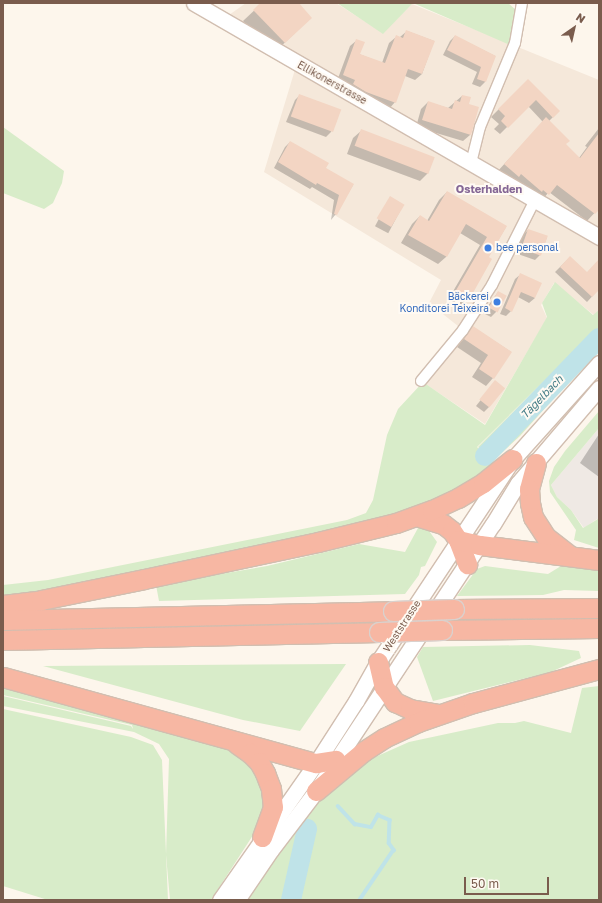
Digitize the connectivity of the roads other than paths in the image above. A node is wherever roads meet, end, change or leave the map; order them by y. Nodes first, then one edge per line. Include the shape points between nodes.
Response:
1 (194, 3) edge
2 (522, 3) edge
3 (471, 163) junction
4 (533, 203) junction
5 (599, 237) edge
6 (599, 363) edge
7 (421, 381) dead end
8 (599, 388) edge
9 (513, 459) junction
10 (536, 463) junction
11 (416, 516) junction
12 (458, 540) junction
13 (480, 545) junction
14 (571, 556) junction
15 (599, 560) edge
16 (467, 564) junction
17 (3, 605) edge
18 (599, 608) edge
19 (3, 620) edge
20 (599, 628) edge
21 (3, 640) edge
22 (378, 662) junction
23 (599, 669) edge
24 (3, 677) edge
25 (384, 687) junction
26 (438, 714) junction
27 (216, 735) junction
28 (336, 760) junction
29 (316, 763) junction
30 (316, 791) junction
31 (262, 837) junction
32 (220, 900) edge
33 (237, 900) edge

1 - 3 main road, Ellikonerstrasse
2 - 3 street via 515,43 480,127
3 - 4 main road, Ellikonerstrasse
4 - 5 main road, Ellikonerstrasse
4 - 7 street via 492,285 463,330
6 - 9 main road, Weststrasse
8 - 10 main road, Weststrasse
9 - 11 highway via 472,490
9 - 12 main road, Weststrasse
10 - 13 main road, Weststrasse via 518,483
10 - 14 highway via 530,490 533,517 546,537
11 - 12 highway via 443,524
11 - 17 highway via 378,528 310,543 80,592
12 - 13 highway
12 - 16 highway
12 - 22 main road, Weststrasse
13 - 14 highway
13 - 16 main road, Weststrasse
14 - 15 highway
16 - 25 main road, Weststrasse
18 - 19 highway, bridge
20 - 21 highway, bridge
22 - 25 highway
22 - 29 main road, Weststrasse
23 - 26 highway
24 - 27 highway
25 - 26 highway via 392,698 404,707
25 - 28 main road, Weststrasse
26 - 30 highway via 399,730 374,744 351,760
27 - 29 highway
27 - 31 highway via 250,753 266,773 271,789 272,807
28 - 29 highway
28 - 30 main road, Weststrasse
29 - 31 main road, Weststrasse
30 - 33 main road, Weststrasse
31 - 32 main road, Weststrasse

